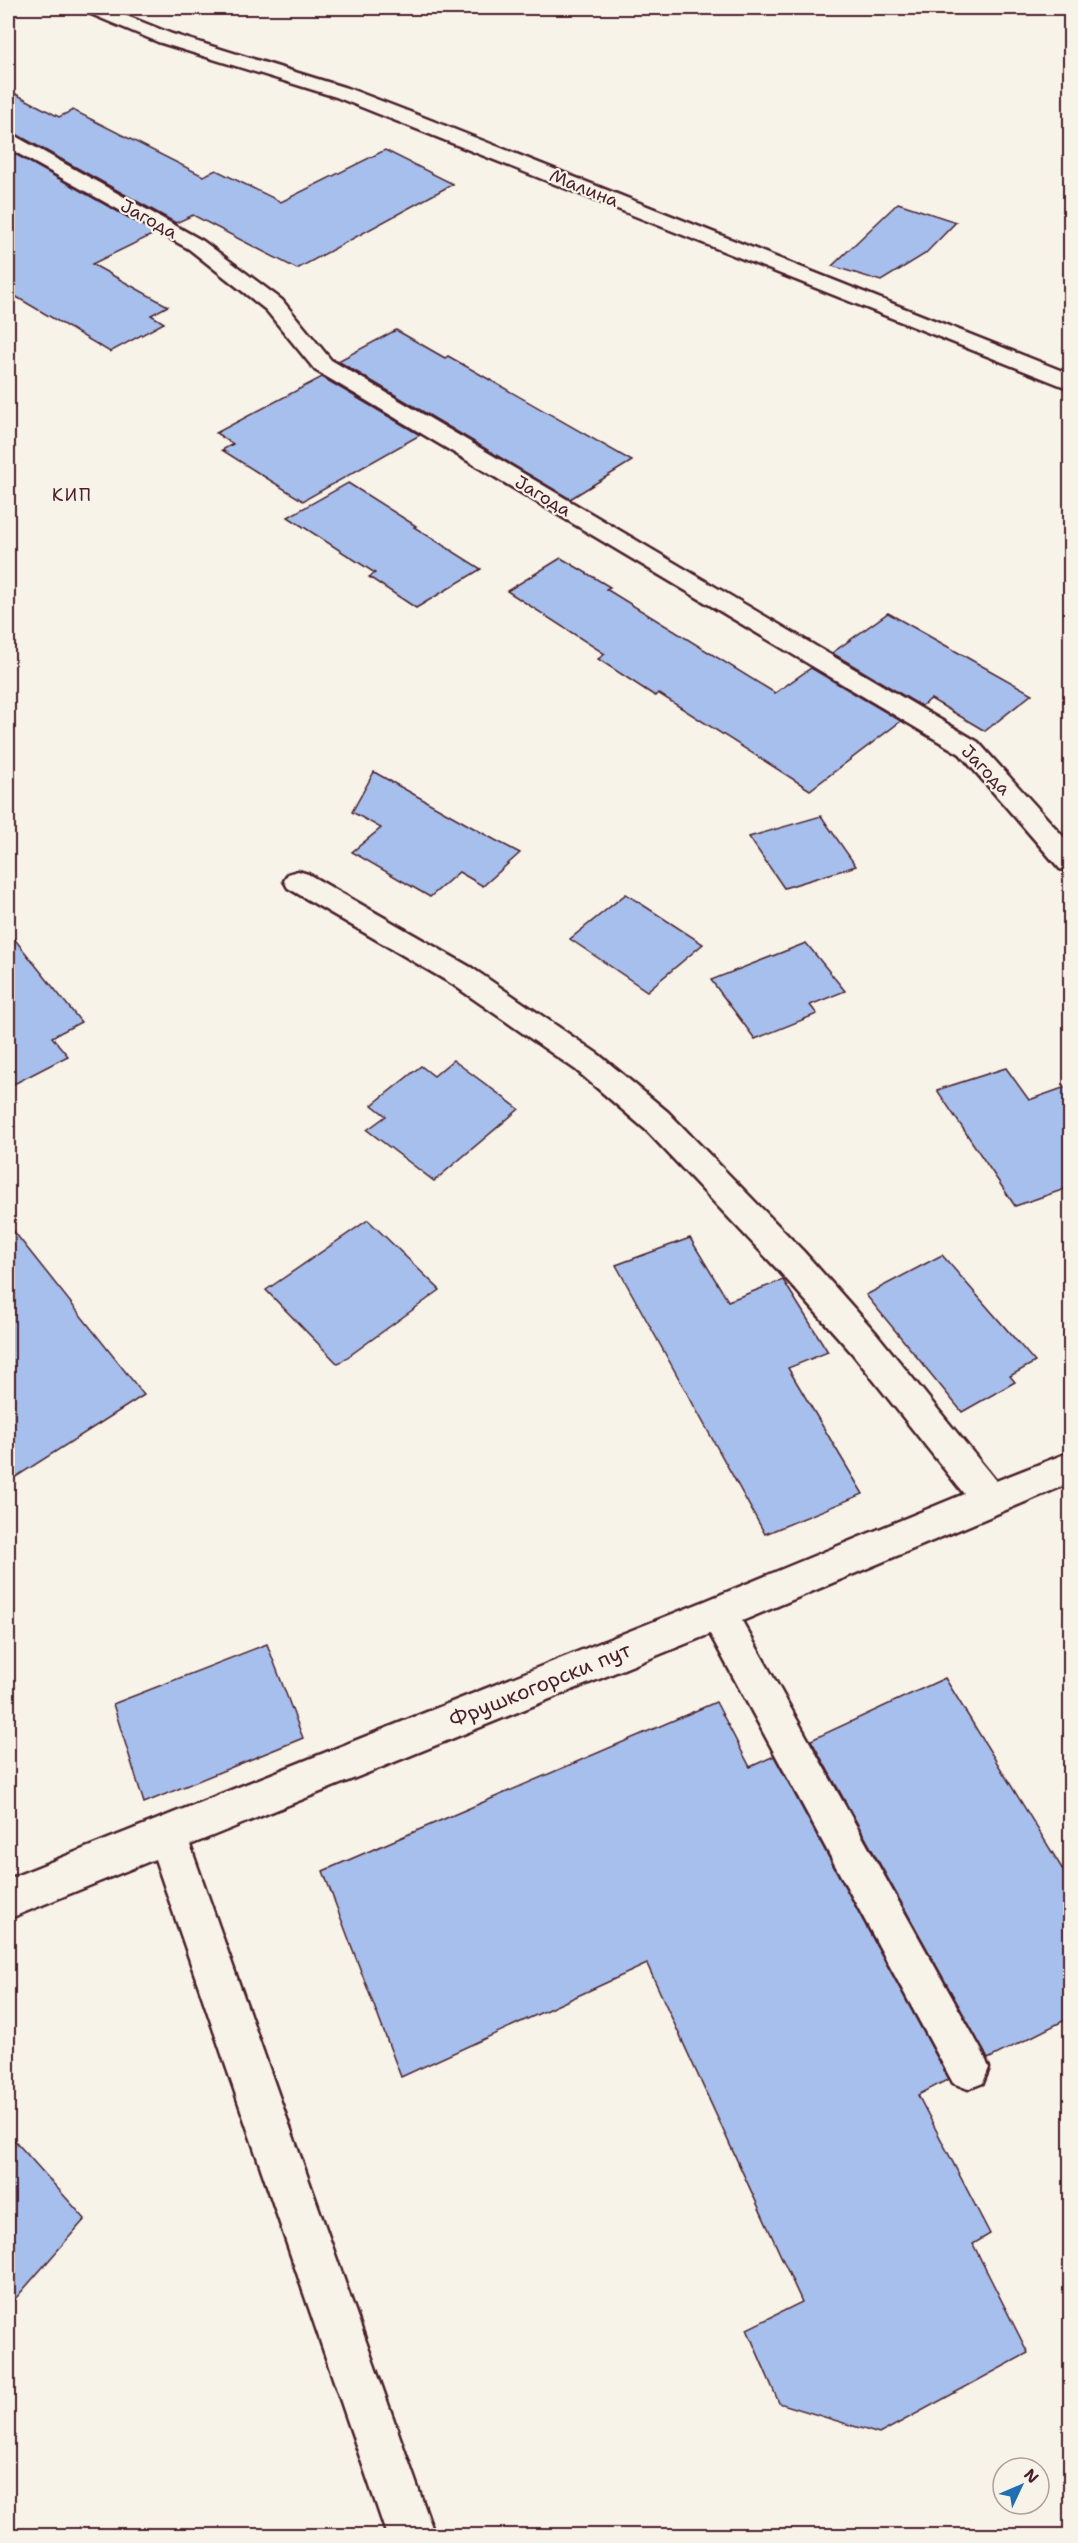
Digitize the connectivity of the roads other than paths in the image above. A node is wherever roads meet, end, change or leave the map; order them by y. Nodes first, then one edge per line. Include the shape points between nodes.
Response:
1 (92, 8) edge
2 (8, 140) edge
3 (1071, 382) edge
4 (1071, 862) edge
5 (298, 881) dead end
6 (1071, 1467) edge
7 (990, 1500) junction
8 (718, 1614) junction
9 (166, 1834) junction
10 (8, 1899) edge
11 (969, 2068) dead end
12 (411, 2535) edge

1 - 3 street, Малина via 165,38 343,93 422,123
2 - 4 street, Јагода via 196,245 274,305 323,365 969,748
5 - 7 street via 462,976 587,1062 657,1121 864,1343
6 - 7 street, Фрушкогорски пут
7 - 8 street, Фрушкогорски пут
8 - 9 street, Фрушкогорски пут
8 - 11 street
9 - 10 street, Фрушкогорски пут
9 - 12 street

